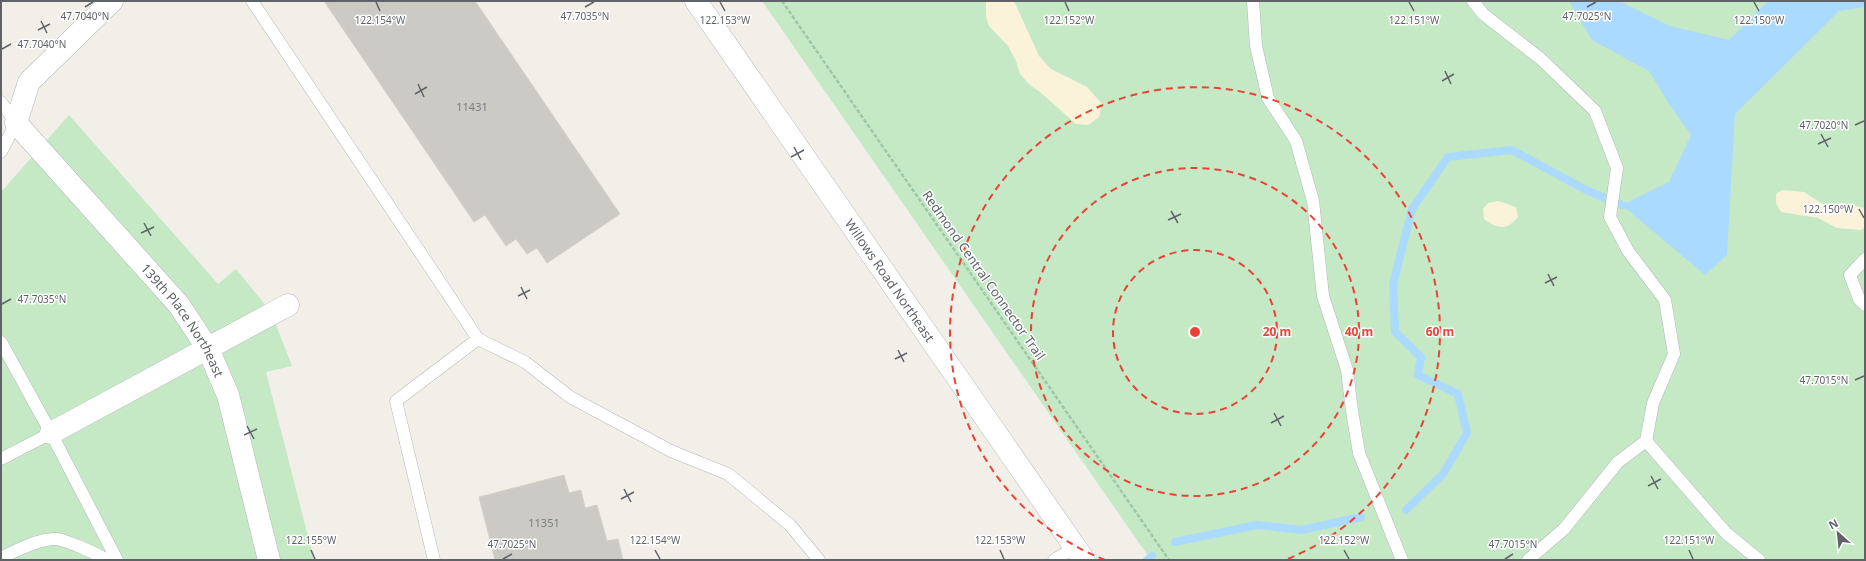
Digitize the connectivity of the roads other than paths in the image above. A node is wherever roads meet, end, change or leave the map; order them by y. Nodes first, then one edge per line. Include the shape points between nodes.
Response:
1 (112, 1) edge
2 (252, 1) edge
3 (696, 1) edge
4 (1252, 1) edge
5 (1473, 1) edge
6 (1, 102) edge
7 (16, 123) junction
8 (1, 152) edge
9 (1865, 259) edge
10 (288, 305) dead end
11 (1865, 305) edge
12 (478, 339) junction
13 (1, 342) edge
14 (208, 349) junction
15 (51, 433) junction
16 (1646, 441) junction
17 (1, 459) edge
18 (1080, 554) edge
19 (1, 558) edge
20 (108, 560) edge
21 (117, 560) edge
22 (269, 560) edge
23 (434, 560) edge
24 (819, 560) edge
25 (1054, 560) edge
26 (1402, 560) edge
27 (1528, 560) edge
28 (1759, 560) edge

1 - 7 street via 29,82
2 - 12 lane
3 - 18 street, Willows Road Northeast
4 - 26 lane via 1256,46 1268,98 1296,141 1313,201 1323,296 1347,370 1359,454
5 - 16 lane via 1483,14 1541,59 1595,111 1617,168 1610,217 1628,251 1665,300 1674,354 1653,403
6 - 7 lane
7 - 8 lane
7 - 14 street, 139th Place Northeast via 179,305
9 - 11 lane via 1850,275 1859,299
10 - 14 street
12 - 23 lane via 396,401
12 - 24 lane via 525,362 570,397 671,451 728,474 790,525
13 - 15 lane
14 - 15 street
14 - 22 street, 139th Place Northeast via 228,395
15 - 17 lane
15 - 21 lane
16 - 27 lane via 1618,462 1564,529
16 - 28 lane via 1726,533
18 - 25 lane
19 - 20 lane via 24,546 56,539

